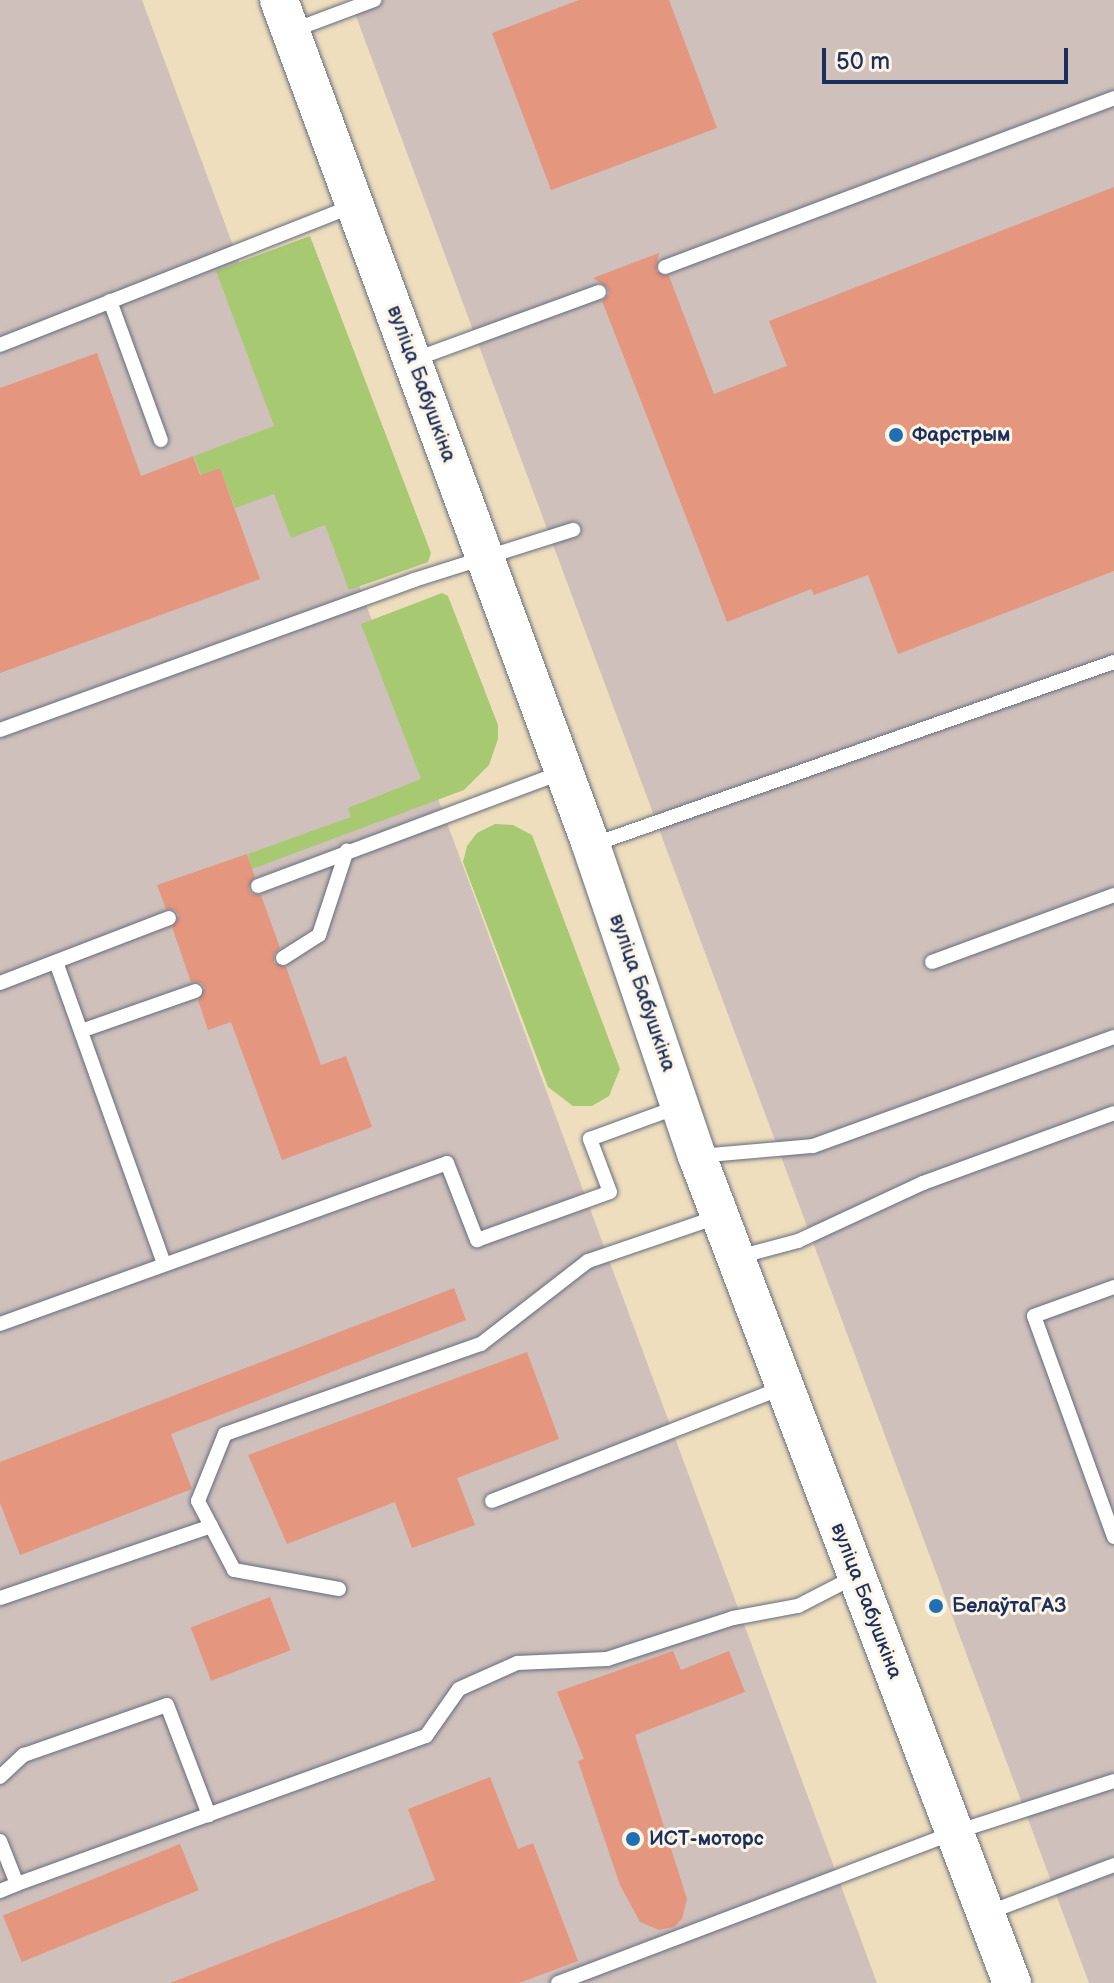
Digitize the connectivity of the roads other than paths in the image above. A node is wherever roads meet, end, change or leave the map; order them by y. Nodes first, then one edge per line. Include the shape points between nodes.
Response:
1 (374, 0) edge
2 (285, 16) edge
3 (1114, 98) edge
4 (355, 205) junction
5 (665, 267) dead end
6 (599, 292) dead end
7 (110, 301) junction
8 (0, 345) edge
9 (413, 361) junction
10 (161, 440) dead end
11 (573, 530) dead end
12 (486, 559) junction
13 (1114, 662) edge
14 (0, 730) edge
15 (565, 772) junction
16 (591, 845) junction
17 (347, 850) junction
18 (258, 886) dead end
19 (1114, 895) edge
20 (169, 918) dead end
21 (283, 958) dead end
22 (56, 962) junction
23 (932, 962) dead end
24 (0, 983) edge
25 (195, 991) dead end
26 (81, 1031) junction
27 (1114, 1037) edge
28 (681, 1106) junction
29 (1114, 1113) edge
30 (697, 1156) junction
31 (720, 1216) junction
32 (738, 1257) junction
33 (164, 1263) junction
34 (1114, 1287) edge
35 (0, 1324) edge
36 (784, 1387) junction
37 (492, 1501) dead end
38 (211, 1526) junction
39 (1114, 1537) edge
40 (857, 1576) junction
41 (339, 1589) dead end
42 (0, 1598) edge
43 (0, 1777) edge
44 (1114, 1781) edge
45 (209, 1815) junction
46 (956, 1832) junction
47 (0, 1841) edge
48 (1114, 1865) edge
49 (17, 1884) junction
50 (0, 1891) edge
51 (986, 1913) junction
52 (558, 1983) edge
53 (1012, 1983) edge

1 - 2 lane
2 - 4 street, вуліца Бабушкіна
3 - 5 lane
4 - 7 lane
4 - 9 street, вуліца Бабушкіна
6 - 9 lane
7 - 8 lane
7 - 10 lane
9 - 12 street, вуліца Бабушкіна
11 - 12 lane
12 - 14 lane via 414,580
12 - 15 street, вуліца Бабушкіна
13 - 16 lane
15 - 16 street, вуліца Бабушкіна
15 - 17 lane
16 - 28 street, вуліца Бабушкіна
17 - 18 lane
17 - 21 lane via 319,935
19 - 23 lane
20 - 22 lane
22 - 24 lane
22 - 26 lane
25 - 26 lane
26 - 33 lane
27 - 30 lane via 813,1146
28 - 30 street, вуліца Бабушкіна
28 - 33 lane via 590,1139 610,1192 477,1240 447,1163
29 - 32 lane via 923,1183 798,1241
30 - 31 street, вуліца Бабушкіна
31 - 32 street, вуліца Бабушкіна
31 - 38 lane via 588,1261 481,1344 225,1434 198,1501
32 - 36 street, вуліца Бабушкіна
33 - 35 lane
34 - 39 lane via 1034,1316
36 - 37 lane
36 - 40 street, вуліца Бабушкіна
38 - 41 lane via 234,1570
38 - 42 lane
40 - 45 lane via 798,1606 733,1618 607,1659 517,1663 459,1689 426,1736
40 - 46 street, вуліца Бабушкіна
43 - 45 lane via 24,1755 167,1705
44 - 46 lane
45 - 49 lane
46 - 51 street, вуліца Бабушкіна
46 - 52 lane
47 - 49 lane
48 - 51 lane
49 - 50 lane
51 - 53 street, вуліца Бабушкіна

